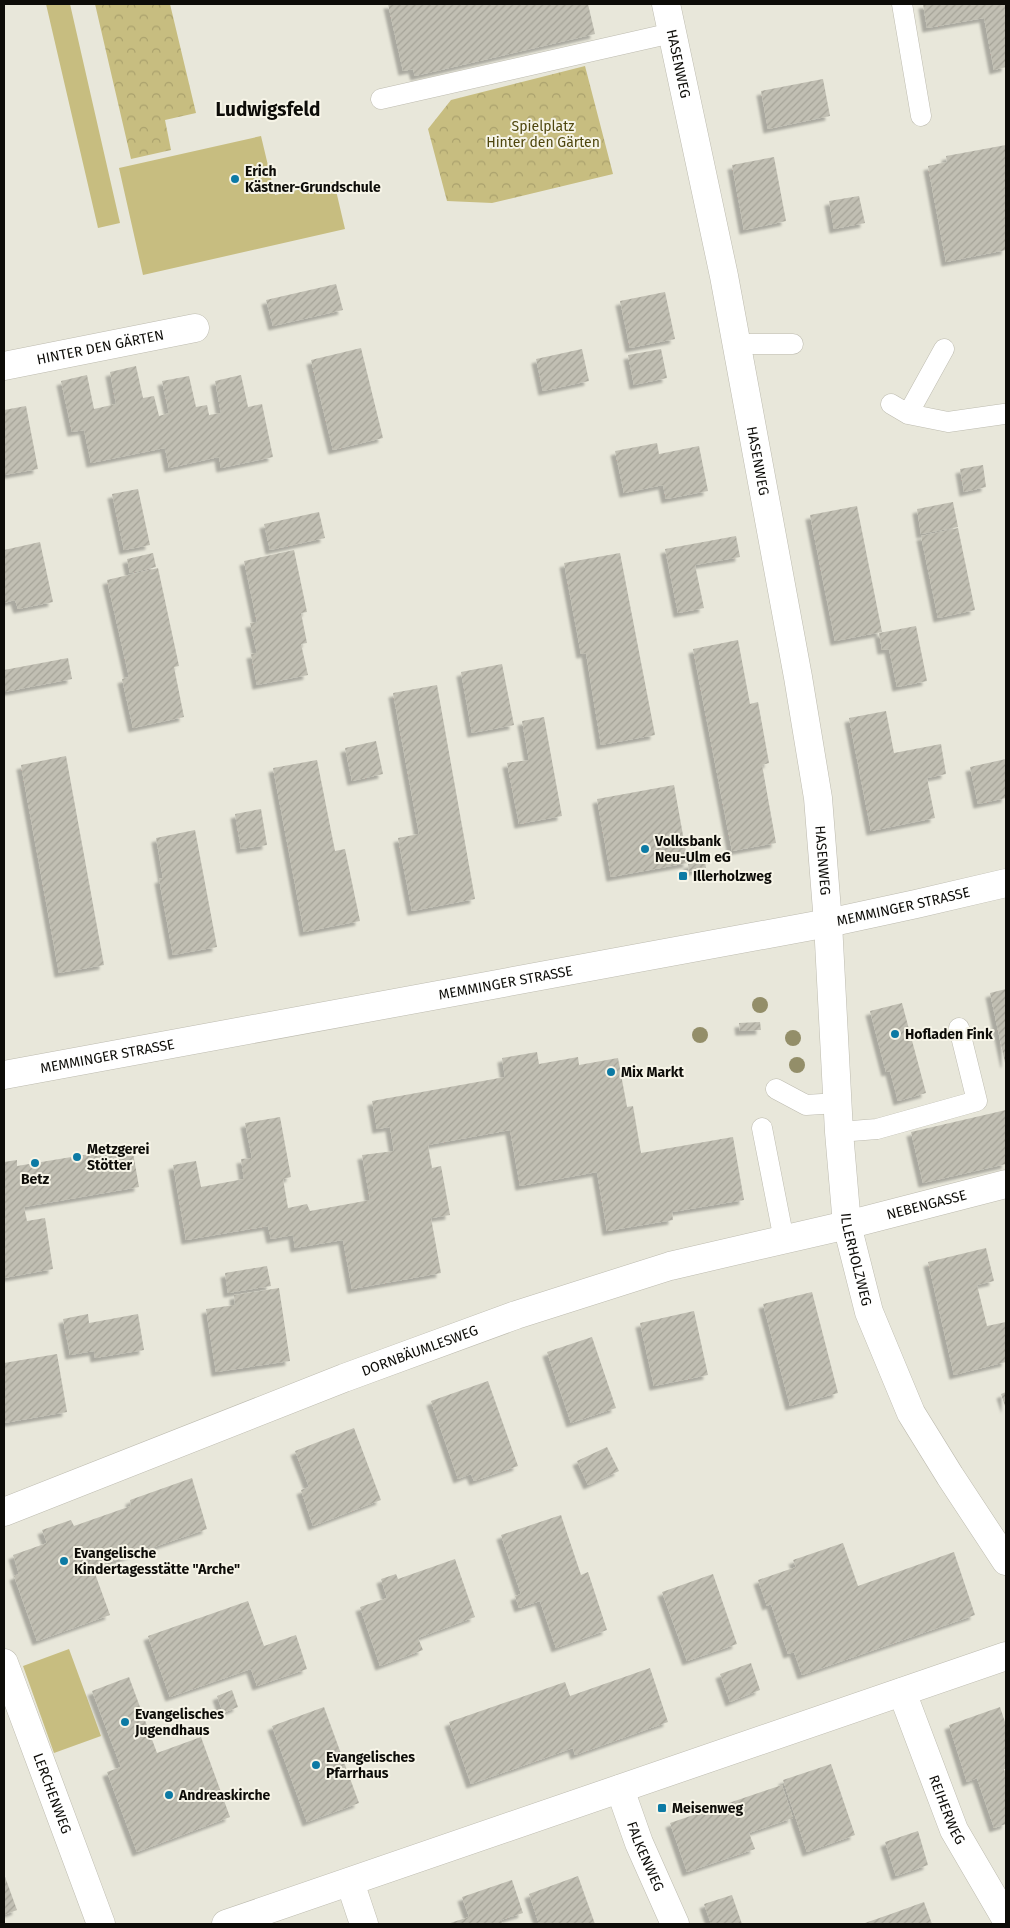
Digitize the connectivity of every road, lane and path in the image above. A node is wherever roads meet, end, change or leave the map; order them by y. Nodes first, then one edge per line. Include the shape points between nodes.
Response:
1 (667, 4) edge
2 (902, 4) edge
3 (672, 33) junction
4 (381, 99) dead end
5 (921, 116) dead end
6 (195, 328) dead end
7 (737, 344) junction
8 (793, 344) dead end
9 (944, 350) dead end
10 (4, 366) edge
11 (1004, 414) dead end
12 (1006, 883) edge
13 (828, 922) junction
14 (959, 1028) dead end
15 (4, 1075) edge
16 (776, 1089) dead end
17 (838, 1103) junction
18 (762, 1128) dead end
19 (839, 1132) junction
20 (1006, 1184) edge
21 (847, 1226) junction
22 (784, 1240) junction
23 (4, 1512) edge
24 (1006, 1561) edge
25 (1006, 1656) edge
26 (4, 1663) edge
27 (902, 1692) junction
28 (620, 1789) junction
29 (350, 1882) junction
30 (1006, 1919) edge
31 (101, 1924) edge
32 (226, 1924) edge
33 (364, 1924) edge
34 (675, 1924) edge

1 - 3 street, HASENWEG
2 - 5 lane
3 - 4 lane
3 - 7 street, HASENWEG
6 - 10 street, HINTER DEN GÄRTEN
7 - 8 lane
7 - 13 street, HASENWEG via 818,798
9 - 11 lane via 899,409 948,422
12 - 13 street, MEMMINGER STRASSE
13 - 15 street, MEMMINGER STRASSE
13 - 17 street, ILLERHOLZWEG
14 - 19 lane via 977,1101 877,1129
16 - 17 lane via 806,1105
17 - 19 street, ILLERHOLZWEG
18 - 22 lane
19 - 21 street, ILLERHOLZWEG
20 - 21 street, NEBENGASSE
21 - 22 street, DORNBÄUMLESWEG
21 - 24 street, ILLERHOLZWEG via 869,1312 911,1413
22 - 23 street, DORNBÄUMLESWEG via 670,1266 516,1315
25 - 27 street
26 - 31 street, LERCHENWEG
27 - 28 street
27 - 30 street, REIHERWEG via 954,1830
28 - 29 street
28 - 34 street, FALKENWEG via 639,1843
29 - 32 street
29 - 33 street

